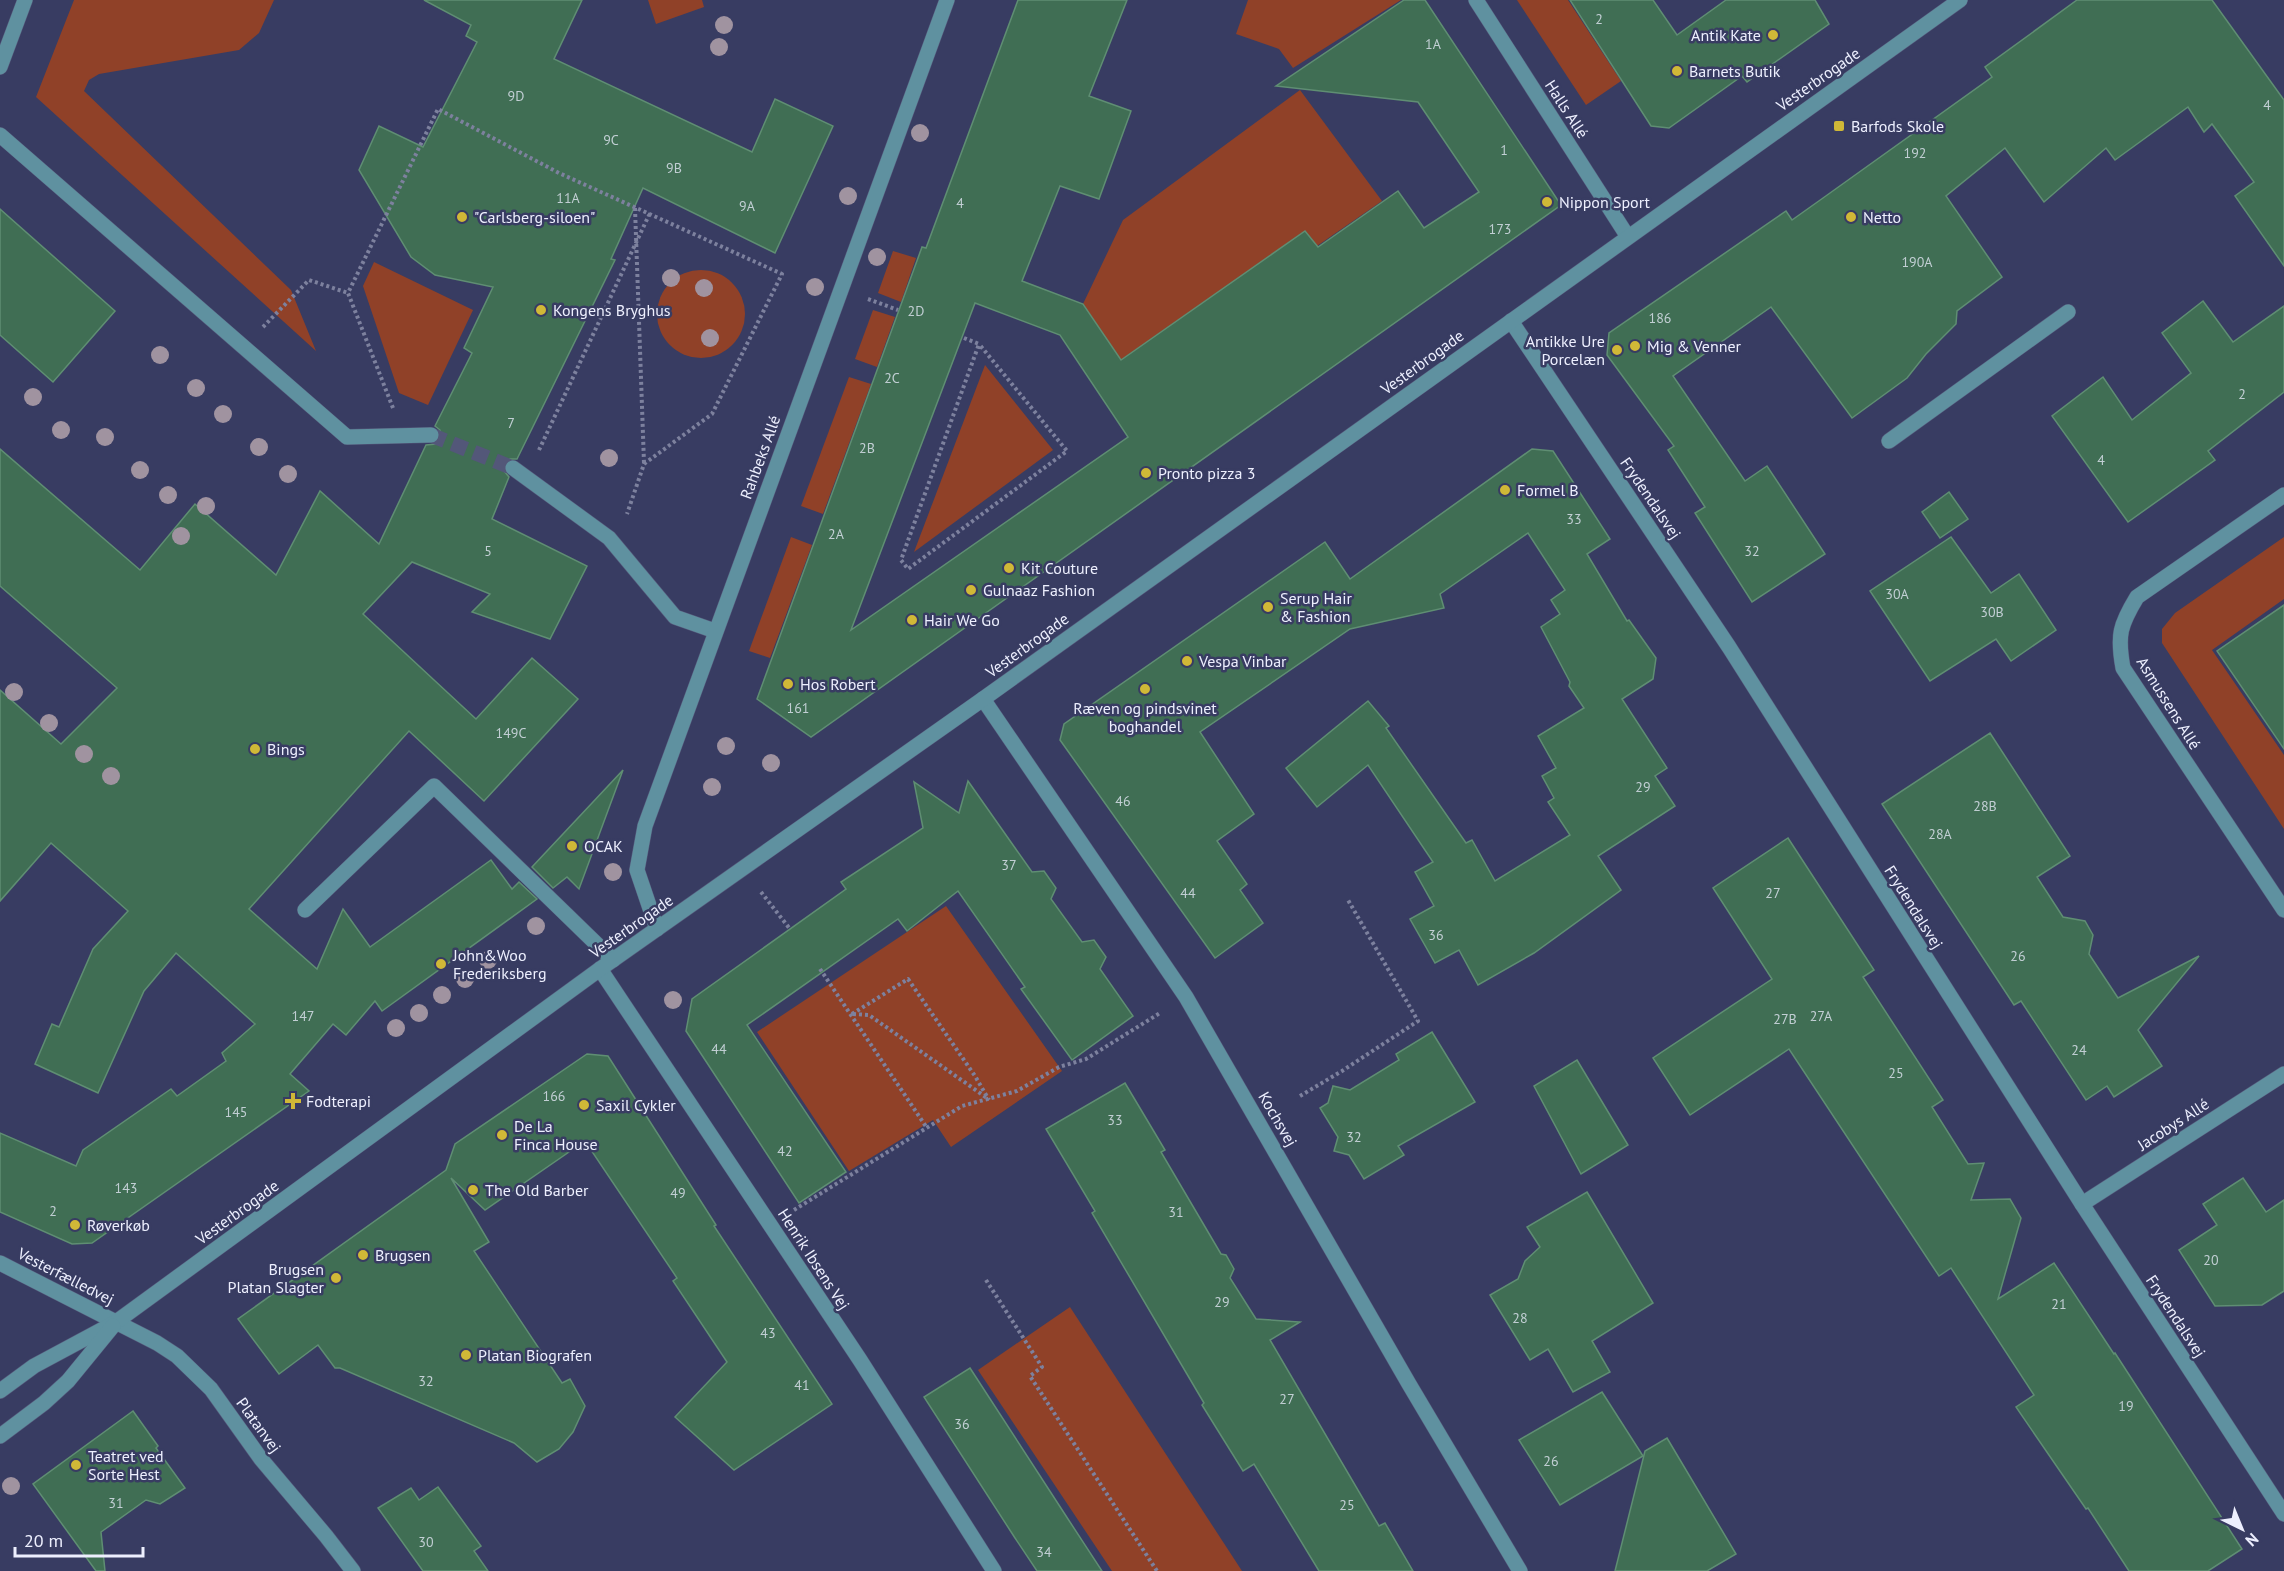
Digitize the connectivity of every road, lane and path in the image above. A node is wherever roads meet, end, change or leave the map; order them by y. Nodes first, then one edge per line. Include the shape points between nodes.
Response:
1 (25, 0) edge
2 (947, 0) edge
3 (1476, 0) edge
4 (1960, 0) edge
5 (0, 67) edge
6 (0, 135) edge
7 (634, 208) junction
8 (650, 215) junction
9 (1628, 237) junction
10 (636, 243) junction
11 (348, 293) junction
12 (2068, 312) dead end
13 (1511, 321) junction
14 (964, 338) dead end
15 (979, 344) junction
16 (243, 346) junction
17 (431, 435) tunnel mouth
18 (405, 436) junction
19 (1889, 441) dead end
20 (644, 464) junction
21 (513, 468) tunnel mouth
22 (526, 477) junction
23 (2284, 495) edge
24 (615, 546) junction
25 (715, 631) junction
26 (983, 699) junction
27 (743, 868) junction
28 (1348, 900) dead end
29 (305, 910) dead end
30 (2284, 910) edge
31 (657, 929) junction
32 (790, 929) dead end
33 (607, 965) junction
34 (820, 969) dead end
35 (1186, 997) junction
36 (852, 1014) junction
37 (2284, 1074) edge
38 (1300, 1096) dead end
39 (989, 1100) junction
40 (927, 1128) junction
41 (2082, 1204) junction
42 (771, 1225) junction
43 (0, 1263) edge
44 (986, 1280) dead end
45 (116, 1322) junction
46 (0, 1391) edge
47 (0, 1436) edge
48 (2284, 1514) edge
49 (353, 1571) edge
50 (994, 1571) edge
51 (1157, 1571) edge
52 (1520, 1571) edge

1 - 5 street
2 - 25 street, Rahbeks Allé
3 - 9 street, Halls Allé
4 - 9 street, Vesterbrogade
6 - 16 street
7 - 8 path
7 - 10 path
7 - 11 path via 438,110
8 - 10 path
8 - 20 path via 782,274 712,414
9 - 13 street, Vesterbrogade
10 - 20 path
10 - 22 path
11 - 16 path via 309,280
11 - 18 path
12 - 19 street
13 - 26 street, Vesterbrogade
13 - 41 street, Frydendalsvej via 1729,647
14 - 15 path
15 - 15 path via 901,560 908,569 1067,452
16 - 18 street via 347,437
17 - 18 street
20 - 24 path
21 - 22 street
22 - 24 street
23 - 30 street, Asmussens Allé via 2137,597 2124,620 2119,644 2123,668
24 - 25 street via 675,617
25 - 31 street, Rahbeks Allé via 645,826 637,870
26 - 27 street, Vesterbrogade
26 - 35 street, Kochsvej
27 - 31 street, Vesterbrogade
27 - 32 path
28 - 38 path via 1418,1021
29 - 33 street, Henrik Ibsens Vej via 434,786
31 - 33 street, Vesterbrogade
33 - 42 street, Henrik Ibsens Vej
33 - 45 street, Vesterbrogade
34 - 36 path
35 - 39 path via 1086,1059 1059,1067 1017,1091
35 - 52 street, Kochsvej
36 - 39 path via 869,1015
36 - 39 path via 908,979
36 - 40 path
37 - 41 street, Jacobys Allé
39 - 40 path via 962,1106
40 - 42 path
41 - 48 street, Frydendalsvej
42 - 50 street, Henrik Ibsens Vej
43 - 45 street, Vesterfælledvej
44 - 51 path via 1042,1367 1030,1376
45 - 46 street, Vesterbrogade via 34,1366
45 - 47 street, Vesterbrogade via 68,1382
45 - 49 street, Platanvej via 177,1356 212,1389 261,1459

